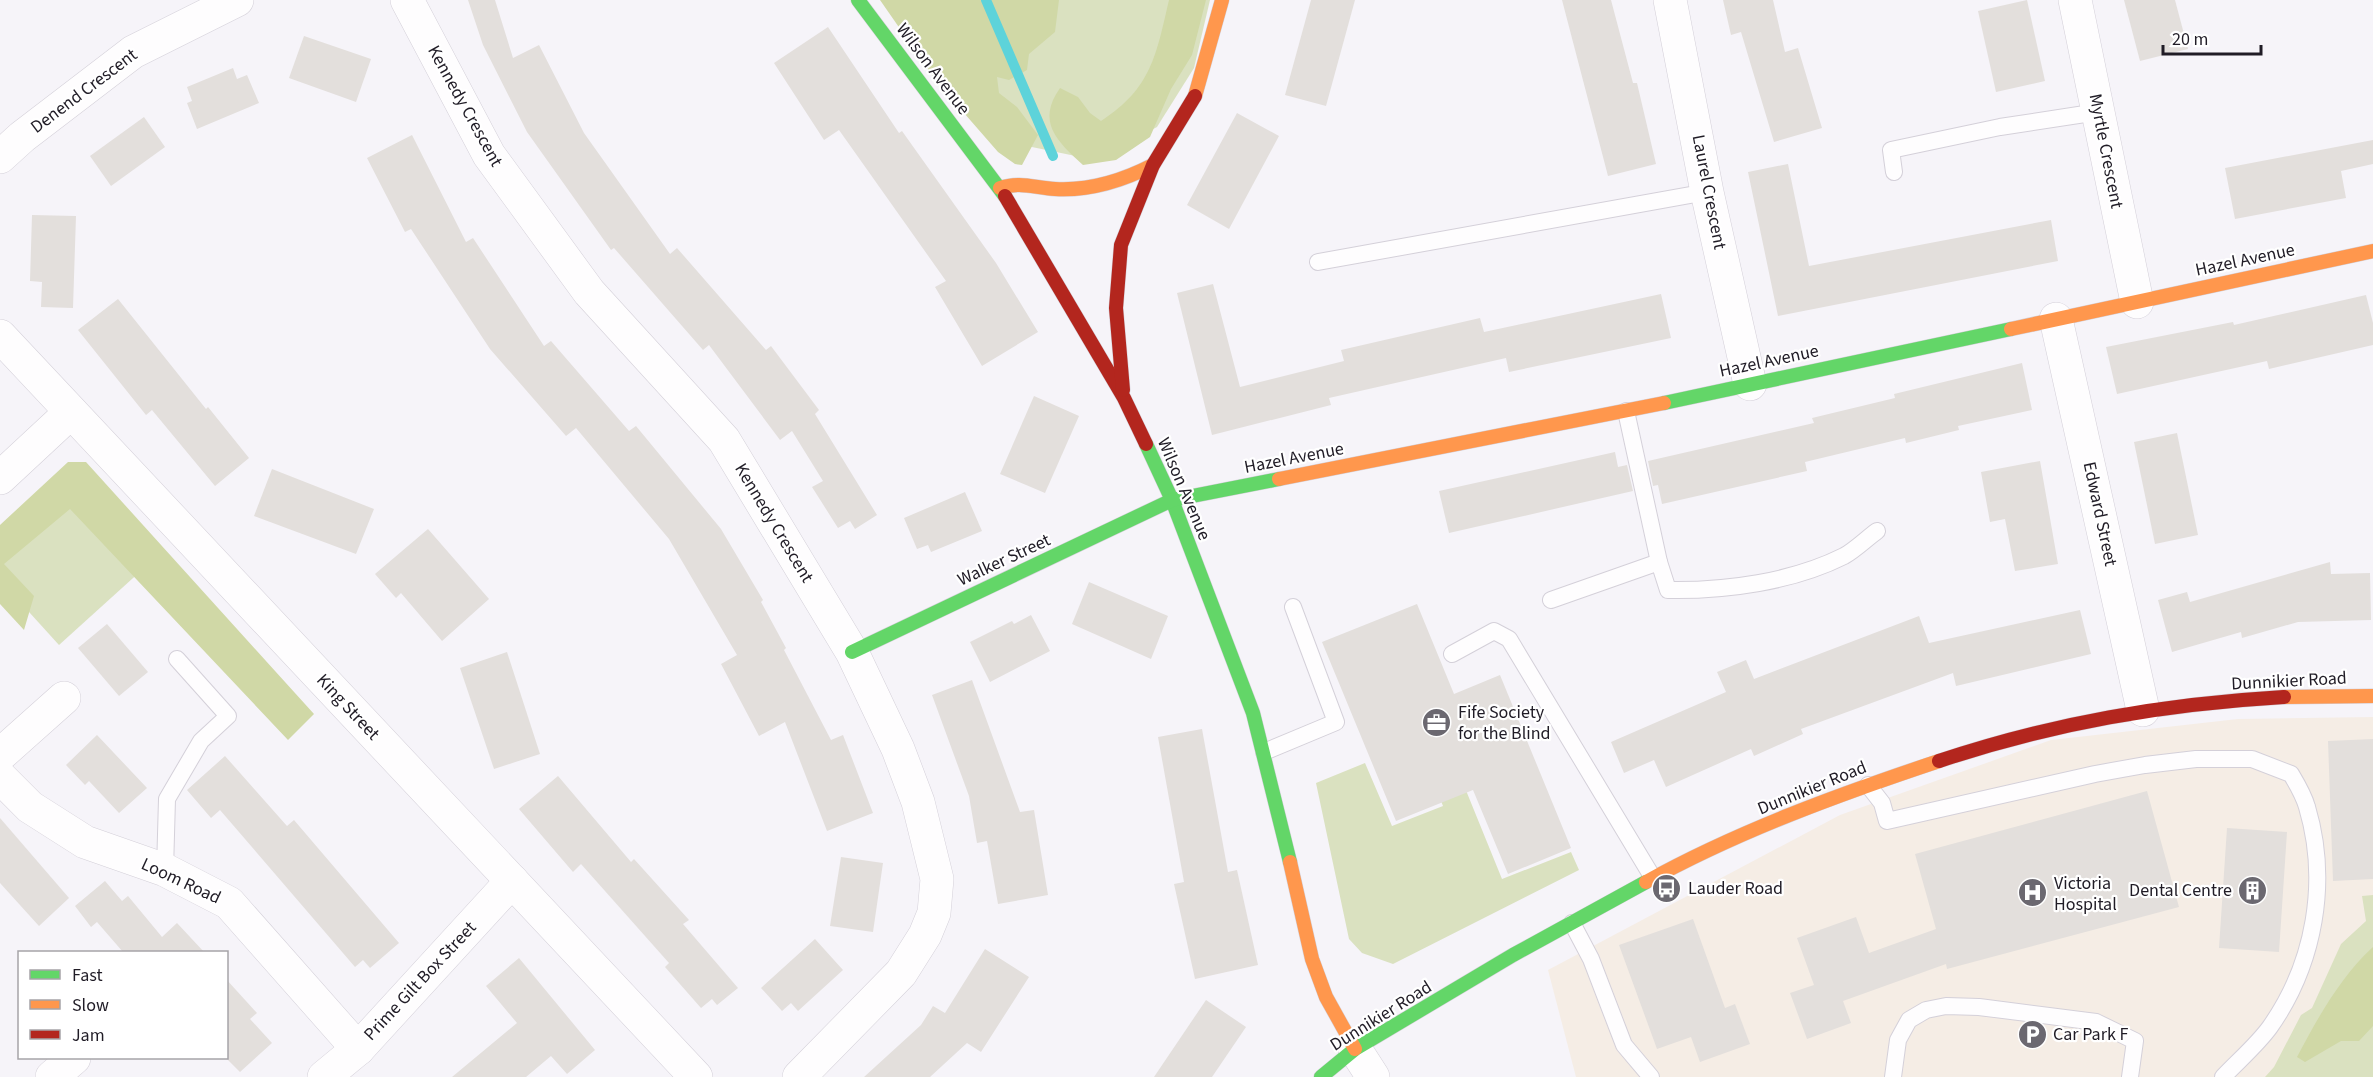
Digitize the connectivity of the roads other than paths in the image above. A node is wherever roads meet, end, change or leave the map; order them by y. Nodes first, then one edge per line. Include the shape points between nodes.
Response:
1 (237, 0) edge
2 (407, 0) edge
3 (858, 0) edge
4 (1222, 0) edge
5 (1670, 0) edge
6 (2075, 0) edge
7 (2098, 112) junction
8 (0, 158) edge
9 (1153, 165) junction
10 (1894, 172) dead end
11 (1000, 188) junction
12 (1707, 192) junction
13 (2373, 251) edge
14 (1318, 262) dead end
15 (2137, 302) junction
16 (2056, 319) junction
17 (0, 336) edge
18 (1750, 384) junction
19 (1124, 398) junction
20 (1626, 411) junction
21 (71, 412) junction
22 (0, 478) edge
23 (1172, 500) junction
24 (1877, 531) dead end
25 (1659, 562) junction
26 (1551, 600) dead end
27 (1293, 607) dead end
28 (852, 652) junction
29 (1452, 654) dead end
30 (177, 659) dead end
31 (2373, 696) edge
32 (64, 698) dead end
33 (2143, 710) junction
34 (1264, 752) junction
35 (0, 755) edge
36 (0, 777) edge
37 (1868, 785) junction
38 (165, 870) junction
39 (1653, 878) junction
40 (512, 882) junction
41 (1572, 923) junction
42 (358, 1049) junction
43 (1355, 1049) junction
44 (73, 1059) edge
45 (328, 1076) edge
46 (52, 1077) edge
47 (696, 1077) edge
48 (799, 1077) edge
49 (1321, 1077) edge
50 (1373, 1077) edge
51 (1652, 1077) edge
52 (1893, 1077) edge
53 (2130, 1077) edge
54 (2223, 1077) edge

1 - 8 street, Denend Crescent via 133,52
2 - 28 street, Kennedy Crescent via 489,155 589,292 724,440
3 - 11 street, Wilson Avenue
4 - 9 street via 1199,90
5 - 12 street, Laurel Crescent
6 - 7 street, Myrtle Crescent
7 - 10 lane via 1891,150
7 - 15 street, Myrtle Crescent
9 - 11 street via 1126,180 1099,187 1053,189 1015,182
9 - 19 street via 1121,245 1116,308
11 - 19 street, Wilson Avenue
12 - 14 lane
12 - 18 street, Laurel Crescent
13 - 15 street, Hazel Avenue
15 - 16 street, Hazel Avenue
16 - 18 street, Hazel Avenue
16 - 33 street, Edward Street
17 - 21 street, King Street
18 - 20 street, Hazel Avenue
19 - 23 street, Wilson Avenue
20 - 23 street, Hazel Avenue
20 - 25 lane
21 - 22 street
21 - 40 street, King Street
23 - 28 street, Walker Street
23 - 34 street, Wilson Avenue via 1253,713
24 - 25 lane via 1846,555 1804,573 1705,591 1668,590
25 - 26 lane
27 - 34 lane via 1336,722
28 - 48 street, Kennedy Crescent via 898,748 918,802 937,879 934,912 925,936 901,973
29 - 39 lane via 1494,631 1509,639
30 - 38 lane via 228,716 201,741 167,800
31 - 33 street, Dunnikier Road via 2282,697
32 - 35 street
33 - 37 street, Dunnikier Road via 1990,744
34 - 43 street, Wilson Avenue via 1312,959 1326,997
36 - 38 street, Loom Road via 30,807 85,842
37 - 39 street, Dunnikier Road via 1744,835
37 - 54 lane via 1882,803 1887,821 2095,774 2196,759 2252,759 2291,774 2307,806 2319,868 2315,924 2296,980 2270,1027
38 - 42 street, Loom Road via 229,903
39 - 41 street, Dunnikier Road
40 - 42 street, Prime Gilt Box Street
40 - 47 street, King Street
41 - 43 street, Dunnikier Road
41 - 51 lane via 1591,959 1624,1045
42 - 45 street, Prime Gilt Box Street
43 - 49 street, Dunnikier Road
43 - 50 street
44 - 46 street
52 - 53 lane via 1898,1040 1909,1020 1926,1010 1946,1006 2096,1022 2135,1041

